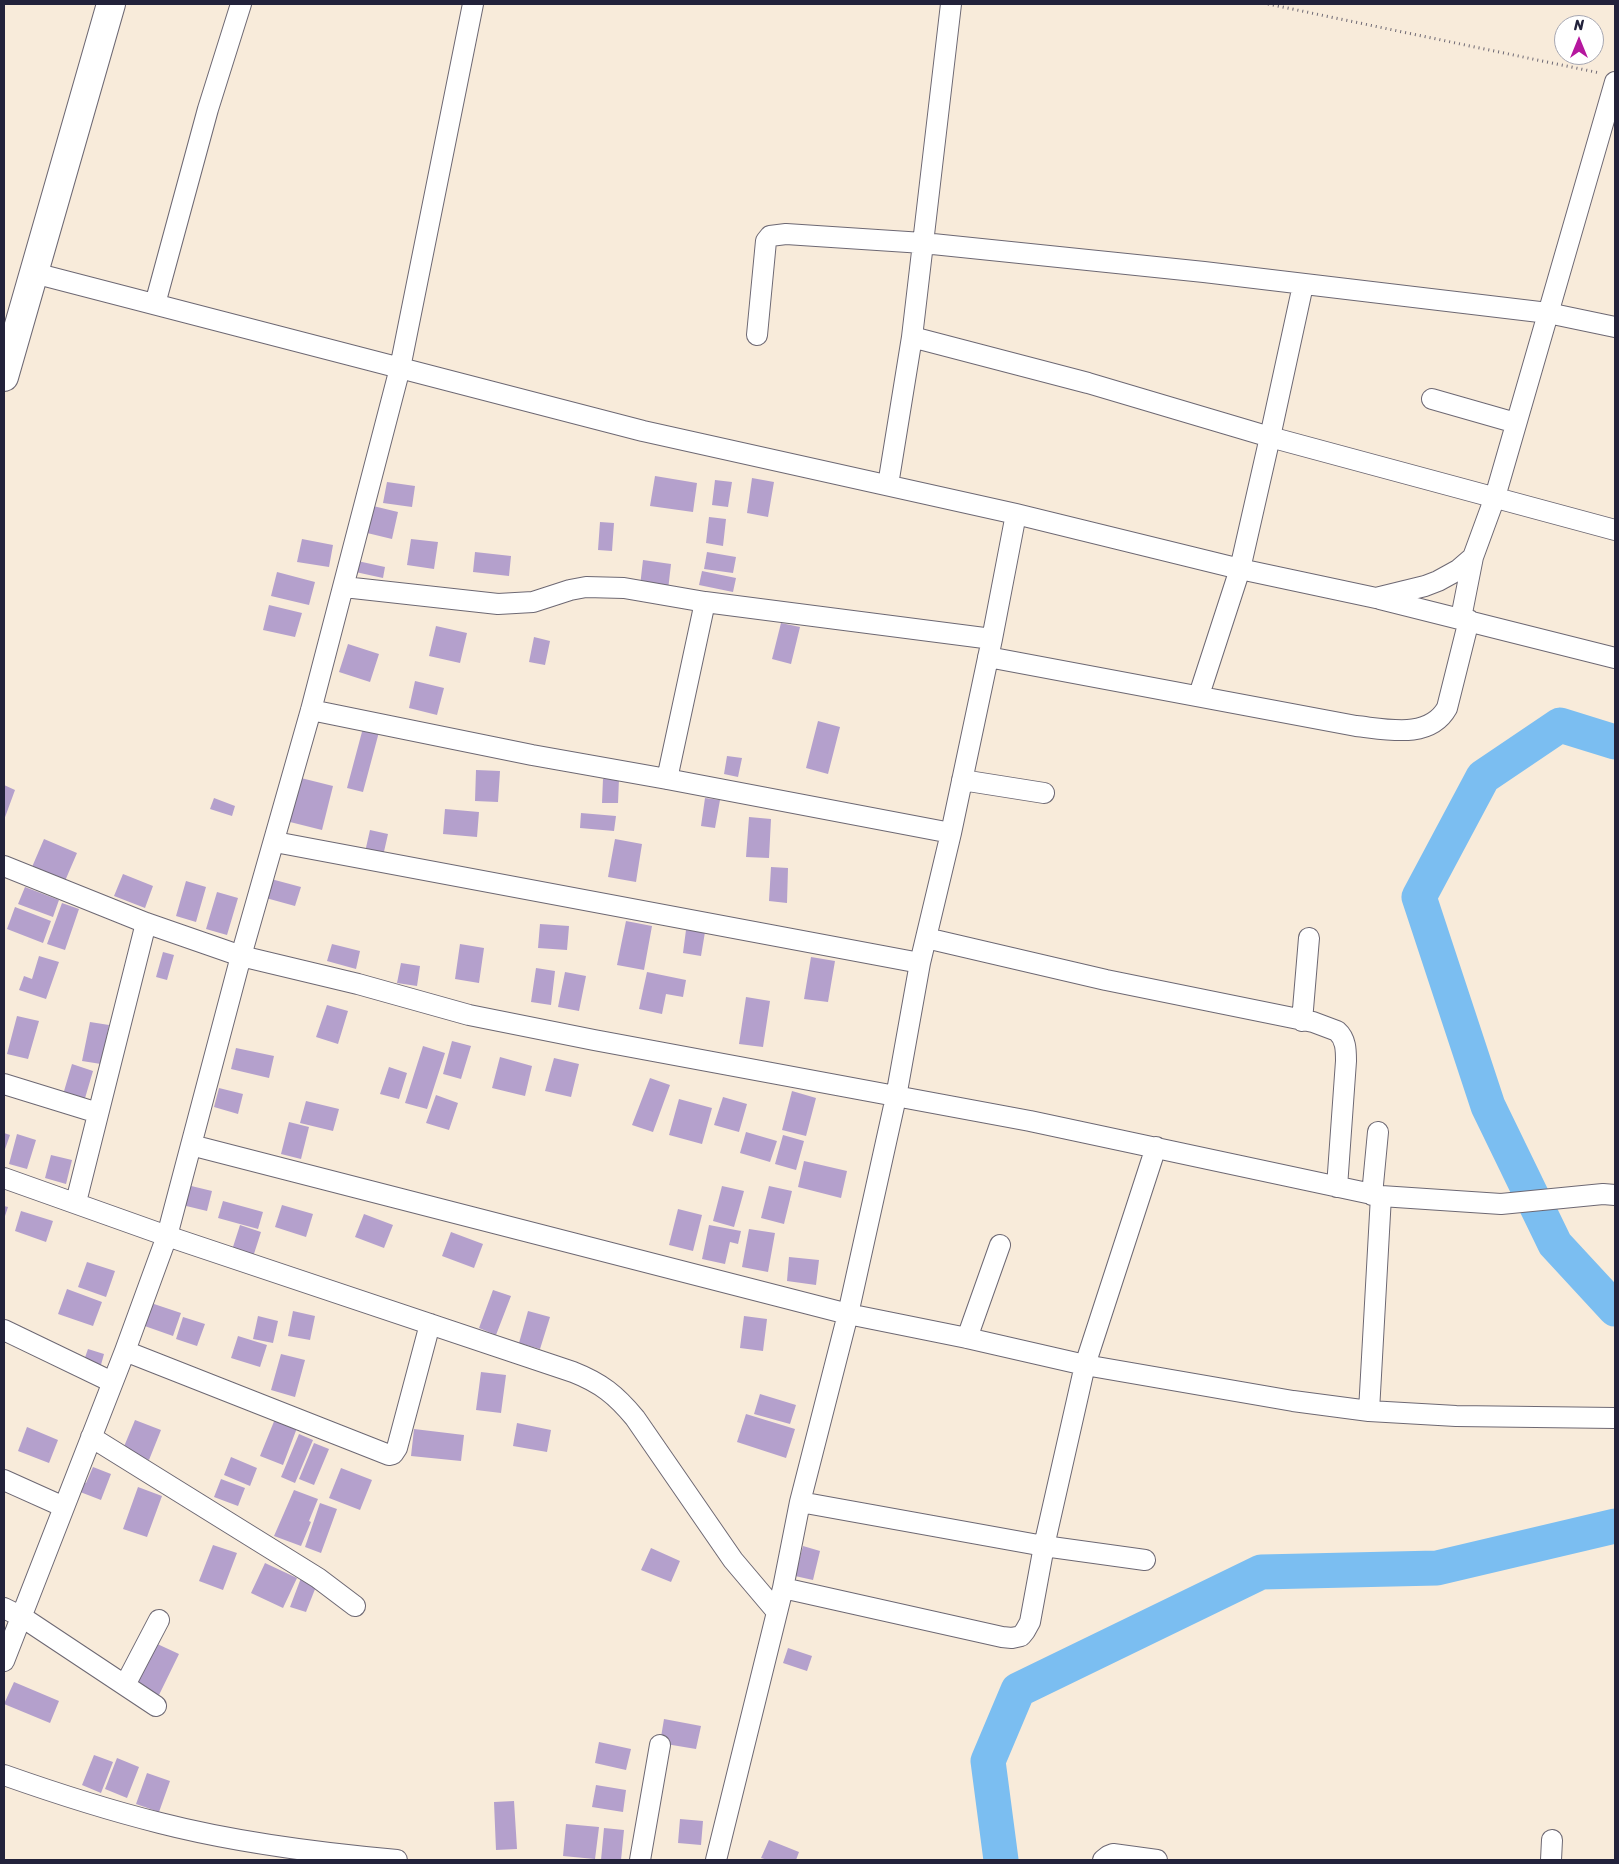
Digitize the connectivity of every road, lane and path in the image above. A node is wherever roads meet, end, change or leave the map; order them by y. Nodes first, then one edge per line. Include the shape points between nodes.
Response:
1 (111, 4) edge
2 (241, 4) edge
3 (473, 4) edge
4 (951, 4) edge
5 (1268, 4) edge
6 (1610, 78) edge
7 (923, 243) junction
8 (34, 273) junction
9 (1303, 285) junction
10 (155, 304) junction
11 (1548, 313) junction
12 (1615, 327) edge
13 (757, 335) dead end
14 (912, 337) junction
15 (400, 368) junction
16 (4, 377) edge
17 (1432, 399) dead end
18 (1516, 423) junction
19 (1270, 437) junction
20 (888, 485) junction
21 (1495, 497) junction
22 (1016, 514) junction
23 (1615, 530) edge
24 (1473, 557) junction
25 (1240, 569) junction
26 (344, 587) junction
27 (1376, 598) junction
28 (705, 602) junction
29 (1465, 619) junction
30 (990, 648) junction
31 (1615, 658) edge
32 (1198, 695) junction
33 (311, 710) junction
34 (667, 779) junction
35 (962, 780) junction
36 (1044, 794) dead end
37 (951, 834) junction
38 (275, 842) junction
39 (4, 866) edge
40 (146, 923) junction
41 (926, 938) junction
42 (1309, 938) dead end
43 (241, 956) junction
44 (920, 962) junction
45 (1302, 1021) junction
46 (4, 1084) edge
47 (896, 1097) junction
48 (98, 1113) junction
49 (1378, 1132) dead end
50 (191, 1145) junction
51 (1156, 1148) junction
52 (4, 1178) edge
53 (1337, 1187) junction
54 (1615, 1195) edge
55 (1376, 1196) junction
56 (76, 1202) junction
57 (167, 1236) junction
58 (1000, 1245) dead end
59 (848, 1314) junction
60 (430, 1324) junction
61 (4, 1330) edge
62 (967, 1338) junction
63 (125, 1351) junction
64 (1085, 1365) junction
65 (112, 1382) junction
66 (1369, 1411) junction
67 (1615, 1418) edge
68 (91, 1437) junction
69 (4, 1480) edge
70 (800, 1502) junction
71 (64, 1507) junction
72 (1044, 1546) junction
73 (1145, 1560) dead end
74 (783, 1588) junction
75 (355, 1606) dead end
76 (4, 1608) edge
77 (777, 1612) junction
78 (22, 1616) junction
79 (159, 1620) dead end
80 (4, 1661) edge
81 (125, 1685) junction
82 (156, 1706) dead end
83 (660, 1745) dead end
84 (4, 1775) edge
85 (1552, 1840) dead end
86 (398, 1860) edge
87 (640, 1860) edge
88 (716, 1860) edge
89 (1103, 1860) edge
90 (1156, 1860) edge
91 (1551, 1860) edge

1 - 8 main road
2 - 10 street via 208,109
3 - 15 street
4 - 7 street
5 - 6 path
6 - 11 street
7 - 9 street
7 - 13 street via 786,234 770,236 766,244
7 - 14 street
8 - 10 street
8 - 16 main road
9 - 11 street
9 - 19 street
10 - 15 street
11 - 12 street
11 - 18 street
14 - 19 street via 1088,383
14 - 20 street
15 - 20 street via 643,431
15 - 26 street
17 - 18 street
18 - 21 street
19 - 21 street
19 - 25 street
20 - 22 street
21 - 23 street
21 - 24 street
22 - 25 street
22 - 30 street
24 - 27 street via 1438,581
24 - 29 street
25 - 27 street
25 - 32 street
26 - 28 street via 498,604 534,602 570,590 598,586
26 - 33 street
27 - 29 street
28 - 30 street
28 - 34 street
29 - 31 street
29 - 32 street via 1447,708 1439,719 1425,727 1396,730 1356,726
30 - 32 street
30 - 35 street
33 - 34 street
33 - 38 street
34 - 37 street
35 - 36 street
35 - 37 street
37 - 41 street
38 - 43 street
38 - 44 street
39 - 40 street
40 - 43 street
40 - 48 street
41 - 44 street
41 - 45 street
42 - 45 street
43 - 47 street via 469,1014
43 - 50 street
44 - 47 street
45 - 53 street via 1332,1028 1340,1034 1345,1045
46 - 48 street
47 - 51 street
47 - 59 street
48 - 56 street
49 - 55 street
50 - 57 street
50 - 59 street
51 - 53 street
51 - 64 street
52 - 56 street
53 - 55 street
54 - 55 street via 1501,1204
55 - 66 street
56 - 57 street
57 - 60 street
57 - 63 street
58 - 62 street
59 - 62 street
59 - 70 street
60 - 63 street via 397,1448 388,1455
60 - 77 street via 573,1372 608,1390 635,1418 733,1560
61 - 65 street
62 - 64 street
63 - 65 street
64 - 66 street
64 - 72 street
65 - 68 street
66 - 67 street via 1456,1416
68 - 71 street
68 - 75 street via 318,1578
69 - 71 street
70 - 72 street
70 - 74 street
71 - 78 street
72 - 73 street
72 - 74 street via 1030,1622 1023,1634 1015,1638
74 - 77 street
76 - 78 street
77 - 88 street
78 - 80 street
78 - 81 street
79 - 81 street
81 - 82 street
83 - 87 street
84 - 86 street via 161,1824 296,1850
85 - 91 street
89 - 90 street via 1118,1854

